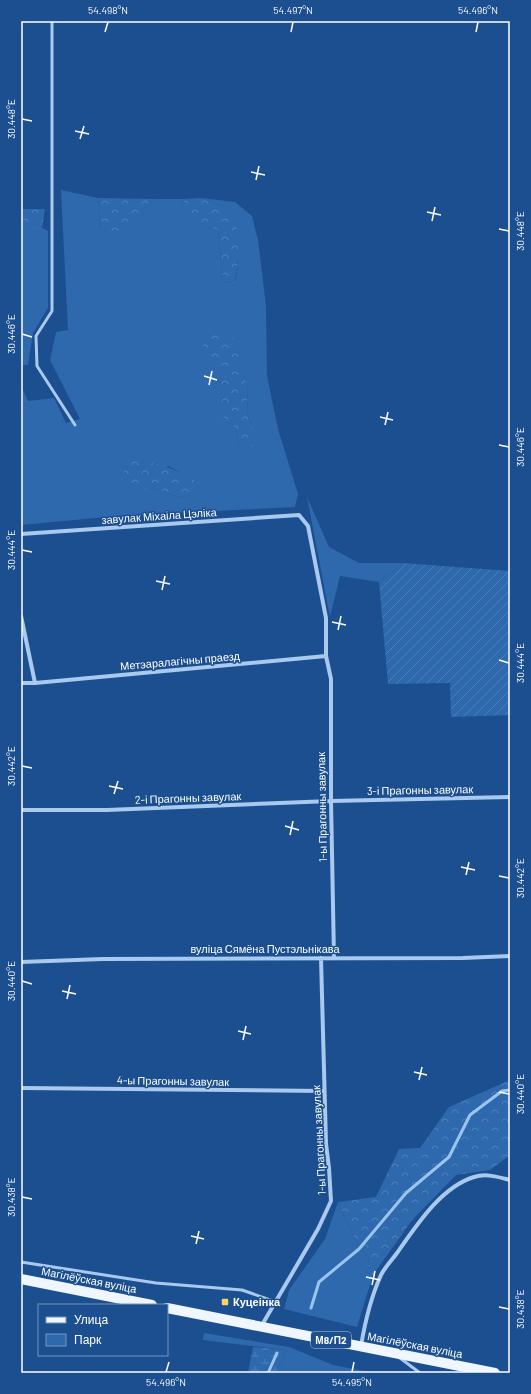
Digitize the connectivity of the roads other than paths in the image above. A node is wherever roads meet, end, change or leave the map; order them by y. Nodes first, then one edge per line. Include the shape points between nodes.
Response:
1 (52, 21) edge
2 (75, 425) dead end
3 (299, 515) joint
4 (21, 534) edge
5 (21, 616) edge
6 (326, 656) junction
7 (21, 683) edge
8 (35, 683) junction
9 (510, 797) edge
10 (331, 801) junction
11 (21, 810) edge
12 (510, 956) edge
13 (334, 957) junction
14 (321, 958) junction
15 (21, 962) edge
16 (21, 1088) edge
17 (324, 1091) junction
18 (510, 1180) edge
19 (21, 1262) edge
20 (21, 1279) edge
21 (276, 1302) junction
22 (147, 1304) edge
23 (168, 1308) edge
24 (261, 1327) junction
25 (361, 1347) junction
26 (394, 1353) junction
27 (420, 1373) edge
28 (494, 1373) edge

1 - 2 lane via 52,311 36,336 37,366
3 - 4 street, завулак Міхаіла Цэліка
3 - 6 street, 1-ы Прагонны завулак via 308,526 317,568 326,618
5 - 8 street
6 - 8 street, Метэаралагічны праезд
6 - 10 street, 1-ы Прагонны завулак via 331,678
7 - 8 street, Метэаралагічны праезд
9 - 10 street, 3-і Прагонны завулак
10 - 11 street, 2-і Прагонны завулак via 107,810
10 - 13 street, 1-ы Прагонны завулак
12 - 13 street, вуліца Сямёна Пустэльнікава
13 - 14 street, вуліца Сямёна Пустэльнікава
14 - 15 street, вуліца Сямёна Пустэльнікава
14 - 17 street, 1-ы Прагонны завулак
16 - 17 street, 4-ы Прагонны завулак
17 - 21 street, 1-ы Прагонны завулак via 331,1201
18 - 25 street via 490,1175 475,1176 459,1183 438,1201 416,1226 382,1274 368,1313
19 - 21 lane via 156,1283 242,1290
20 - 22 main road, Магілёўская вуліца
21 - 24 street, 1-ы Прагонны завулак
23 - 24 main road, Магілёўская вуліца / М8/П2
24 - 25 main road, Магілёўская вуліца / М8/П2
25 - 26 main road, Магілёўская вуліца / М8/П2
26 - 27 lane
26 - 28 main road, Магілёўская вуліца / М8/П2

